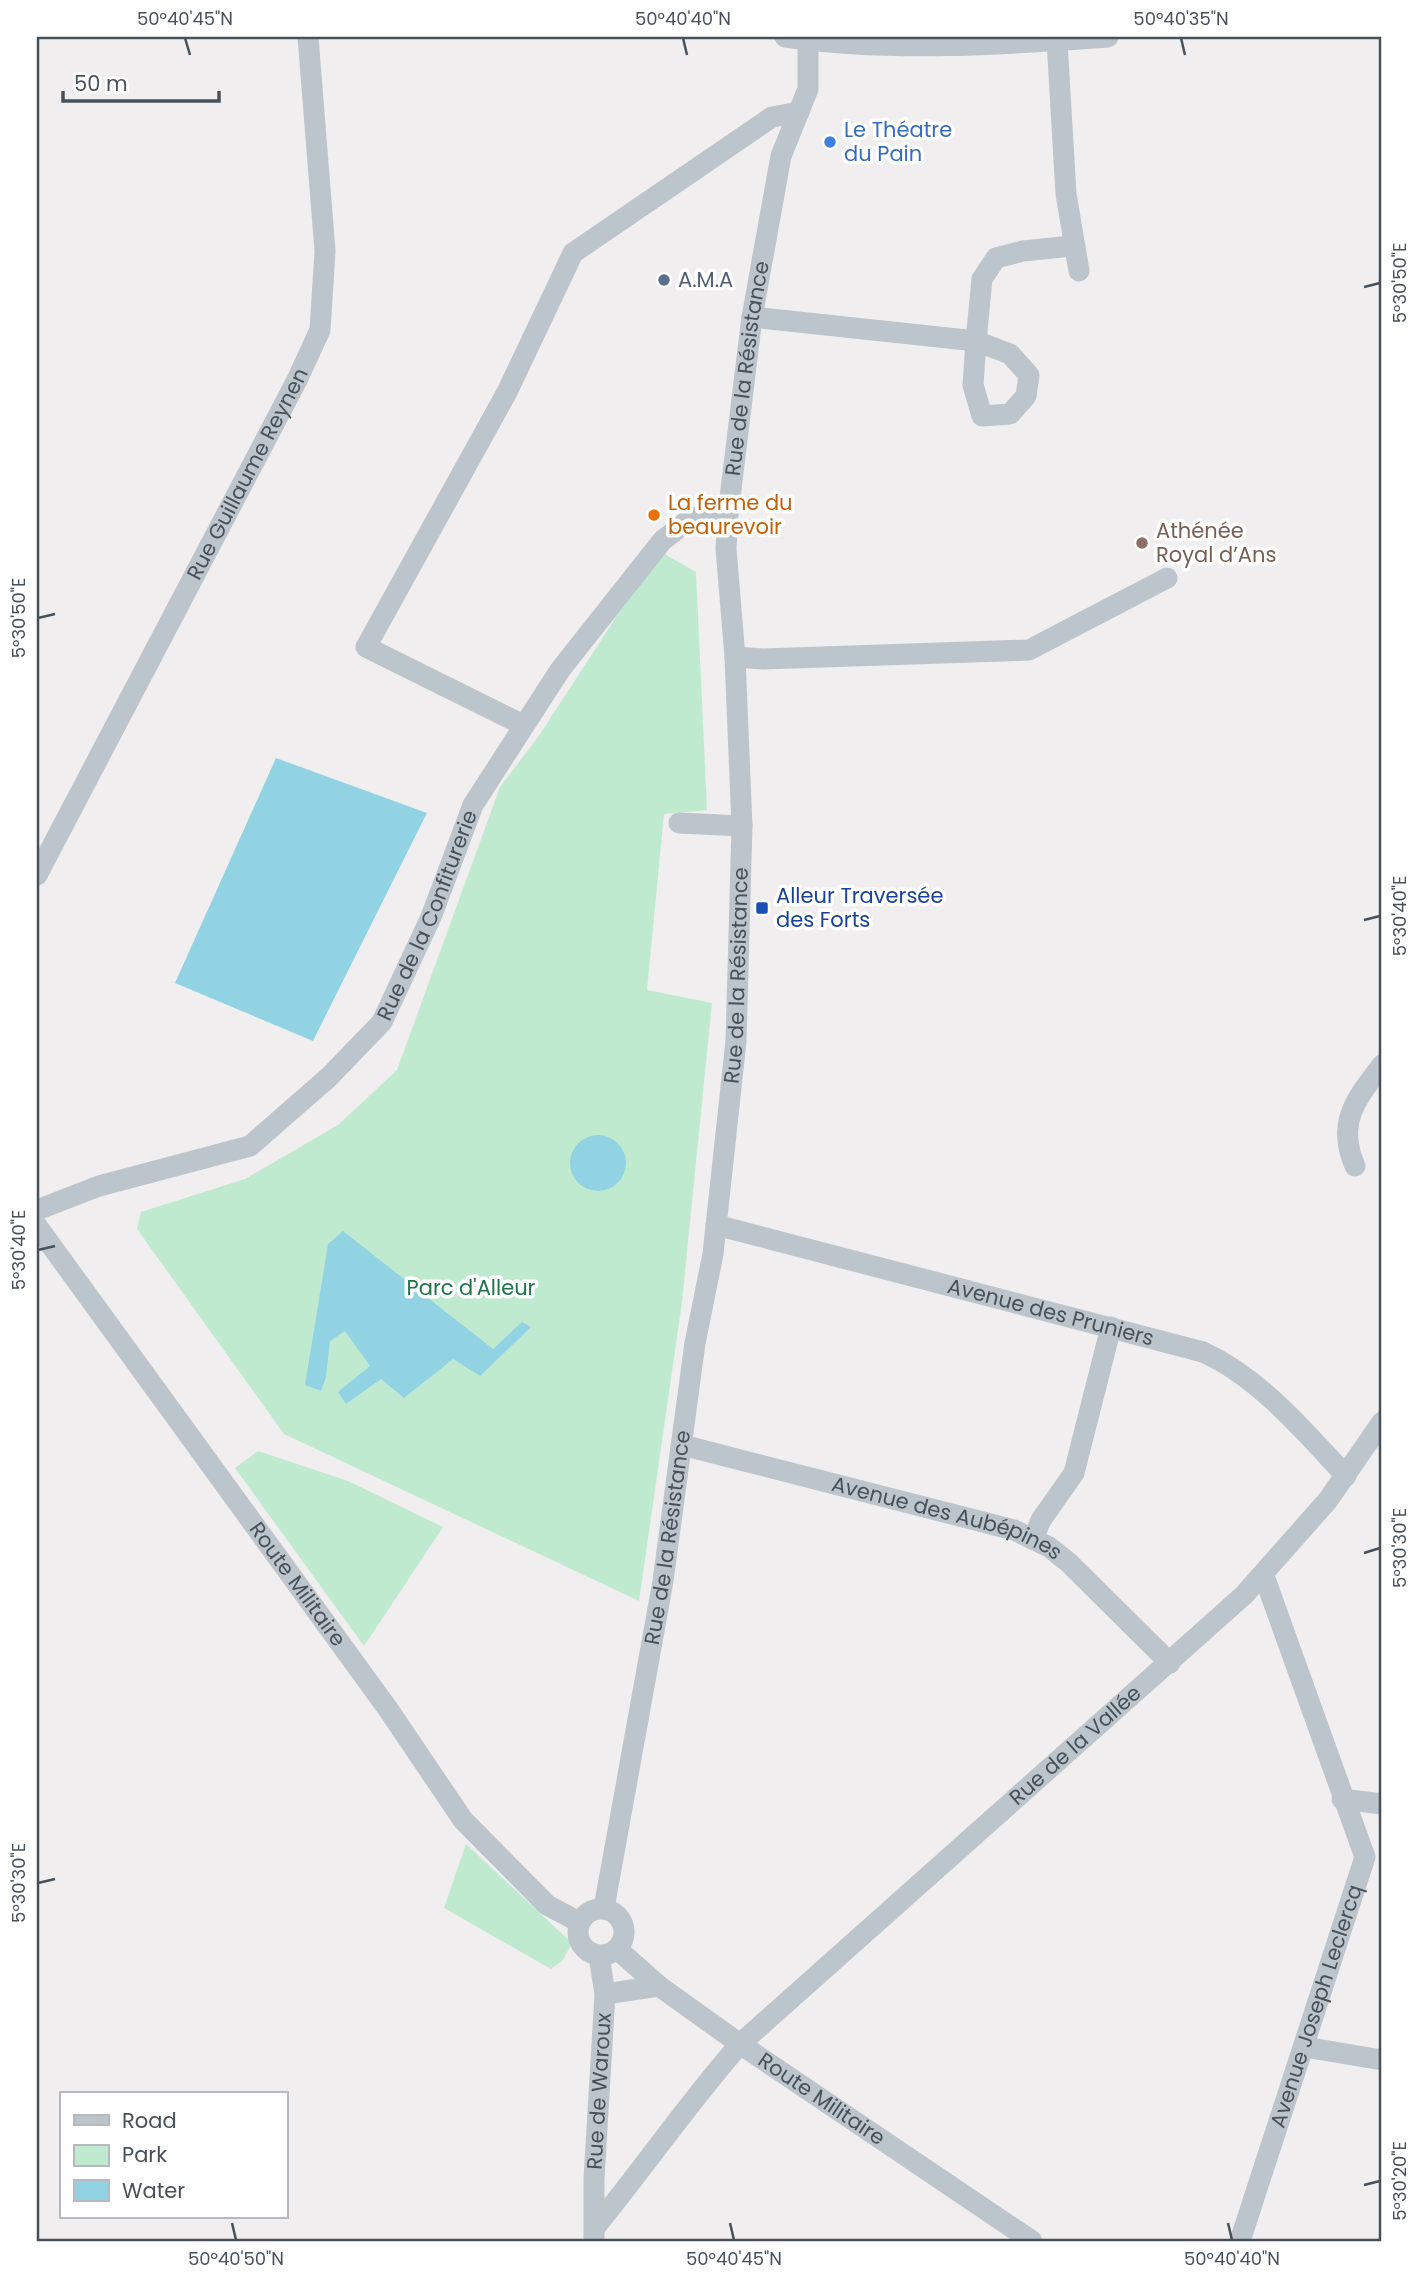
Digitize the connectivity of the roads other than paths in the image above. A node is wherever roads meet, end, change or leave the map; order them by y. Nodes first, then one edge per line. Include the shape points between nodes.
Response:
1 (308, 37) edge
2 (785, 37) edge
3 (1108, 37) edge
4 (808, 38) edge
5 (1057, 41) junction
6 (799, 112) junction
7 (1072, 246) junction
8 (1079, 271) dead end
9 (752, 317) junction
10 (728, 514) junction
11 (1167, 578) dead end
12 (735, 657) junction
13 (523, 725) junction
14 (679, 823) dead end
15 (742, 826) junction
16 (37, 875) edge
17 (1382, 1065) edge
18 (1355, 1166) dead end
19 (37, 1210) edge
20 (716, 1225) junction
21 (37, 1226) edge
22 (1111, 1327) junction
23 (1382, 1422) edge
24 (682, 1445) junction
25 (1346, 1476) junction
26 (1033, 1539) junction
27 (1264, 1576) junction
28 (1170, 1663) junction
29 (1342, 1799) junction
30 (1382, 1804) edge
31 (604, 1909) junction
32 (579, 1922) junction
33 (608, 1953) junction
34 (659, 1986) junction
35 (606, 1994) junction
36 (740, 2044) junction
37 (1305, 2047) junction
38 (1382, 2060) edge
39 (595, 2234) edge
40 (1032, 2241) edge
41 (1240, 2241) edge

1 - 16 street, Rue Guillaume Reynen via 325,251 320,330
2 - 4 street
3 - 5 street
4 - 5 street via 909,46
4 - 6 street, Rue de la Résistance via 808,89
5 - 7 street
6 - 9 street, Rue de la Résistance via 781,156
6 - 13 street via 772,117 573,253 507,392 366,647
7 - 8 street
7 - 9 street via 996,258 982,279 976,341
9 - 10 street, Rue de la Résistance
10 - 12 street, Rue de la Résistance via 726,549
10 - 13 street, Rue de la Confiturerie via 708,513 686,522 662,541 611,601
11 - 12 street via 1029,650
12 - 15 street, Rue de la Résistance
13 - 19 street, Rue de la Confiturerie via 473,806 431,917 382,1022 329,1077 250,1146 99,1186
14 - 15 street
15 - 20 street, Rue de la Résistance via 736,1041
17 - 18 street via 1359,1094 1347,1126 1346,1147
20 - 22 street, Avenue des Pruniers
20 - 24 street, Rue de la Résistance
21 - 32 street, Route Militaire via 388,1709 463,1820 547,1905
22 - 25 street, Avenue des Pruniers via 1185,1346 1225,1363 1277,1406
22 - 26 street via 1074,1473
23 - 25 street, Rue de la Vallée
24 - 26 street, Avenue des Aubépines via 1014,1530
24 - 31 street, Rue de la Résistance via 663,1581
25 - 27 street, Rue de la Vallée
26 - 28 street, Avenue des Aubépines via 1068,1562
27 - 28 street, Rue de la Vallée
27 - 29 street, Avenue Joseph Leclercq
28 - 36 street, Rue de la Vallée
29 - 30 street
29 - 37 street, Avenue Joseph Leclercq via 1365,1857
31 - 32 street via 589,1911
31 - 33 street via 618,1915 625,1929 622,1944
32 - 33 street via 581,1944
33 - 34 street, Route Militaire
33 - 35 street, Rue de Waroux
34 - 35 street
34 - 36 street, Route Militaire
35 - 39 street, Rue de Waroux via 594,2179
36 - 39 street, Rue de Waroux
36 - 40 street, Route Militaire
37 - 38 street
37 - 41 street, Avenue Joseph Leclercq

